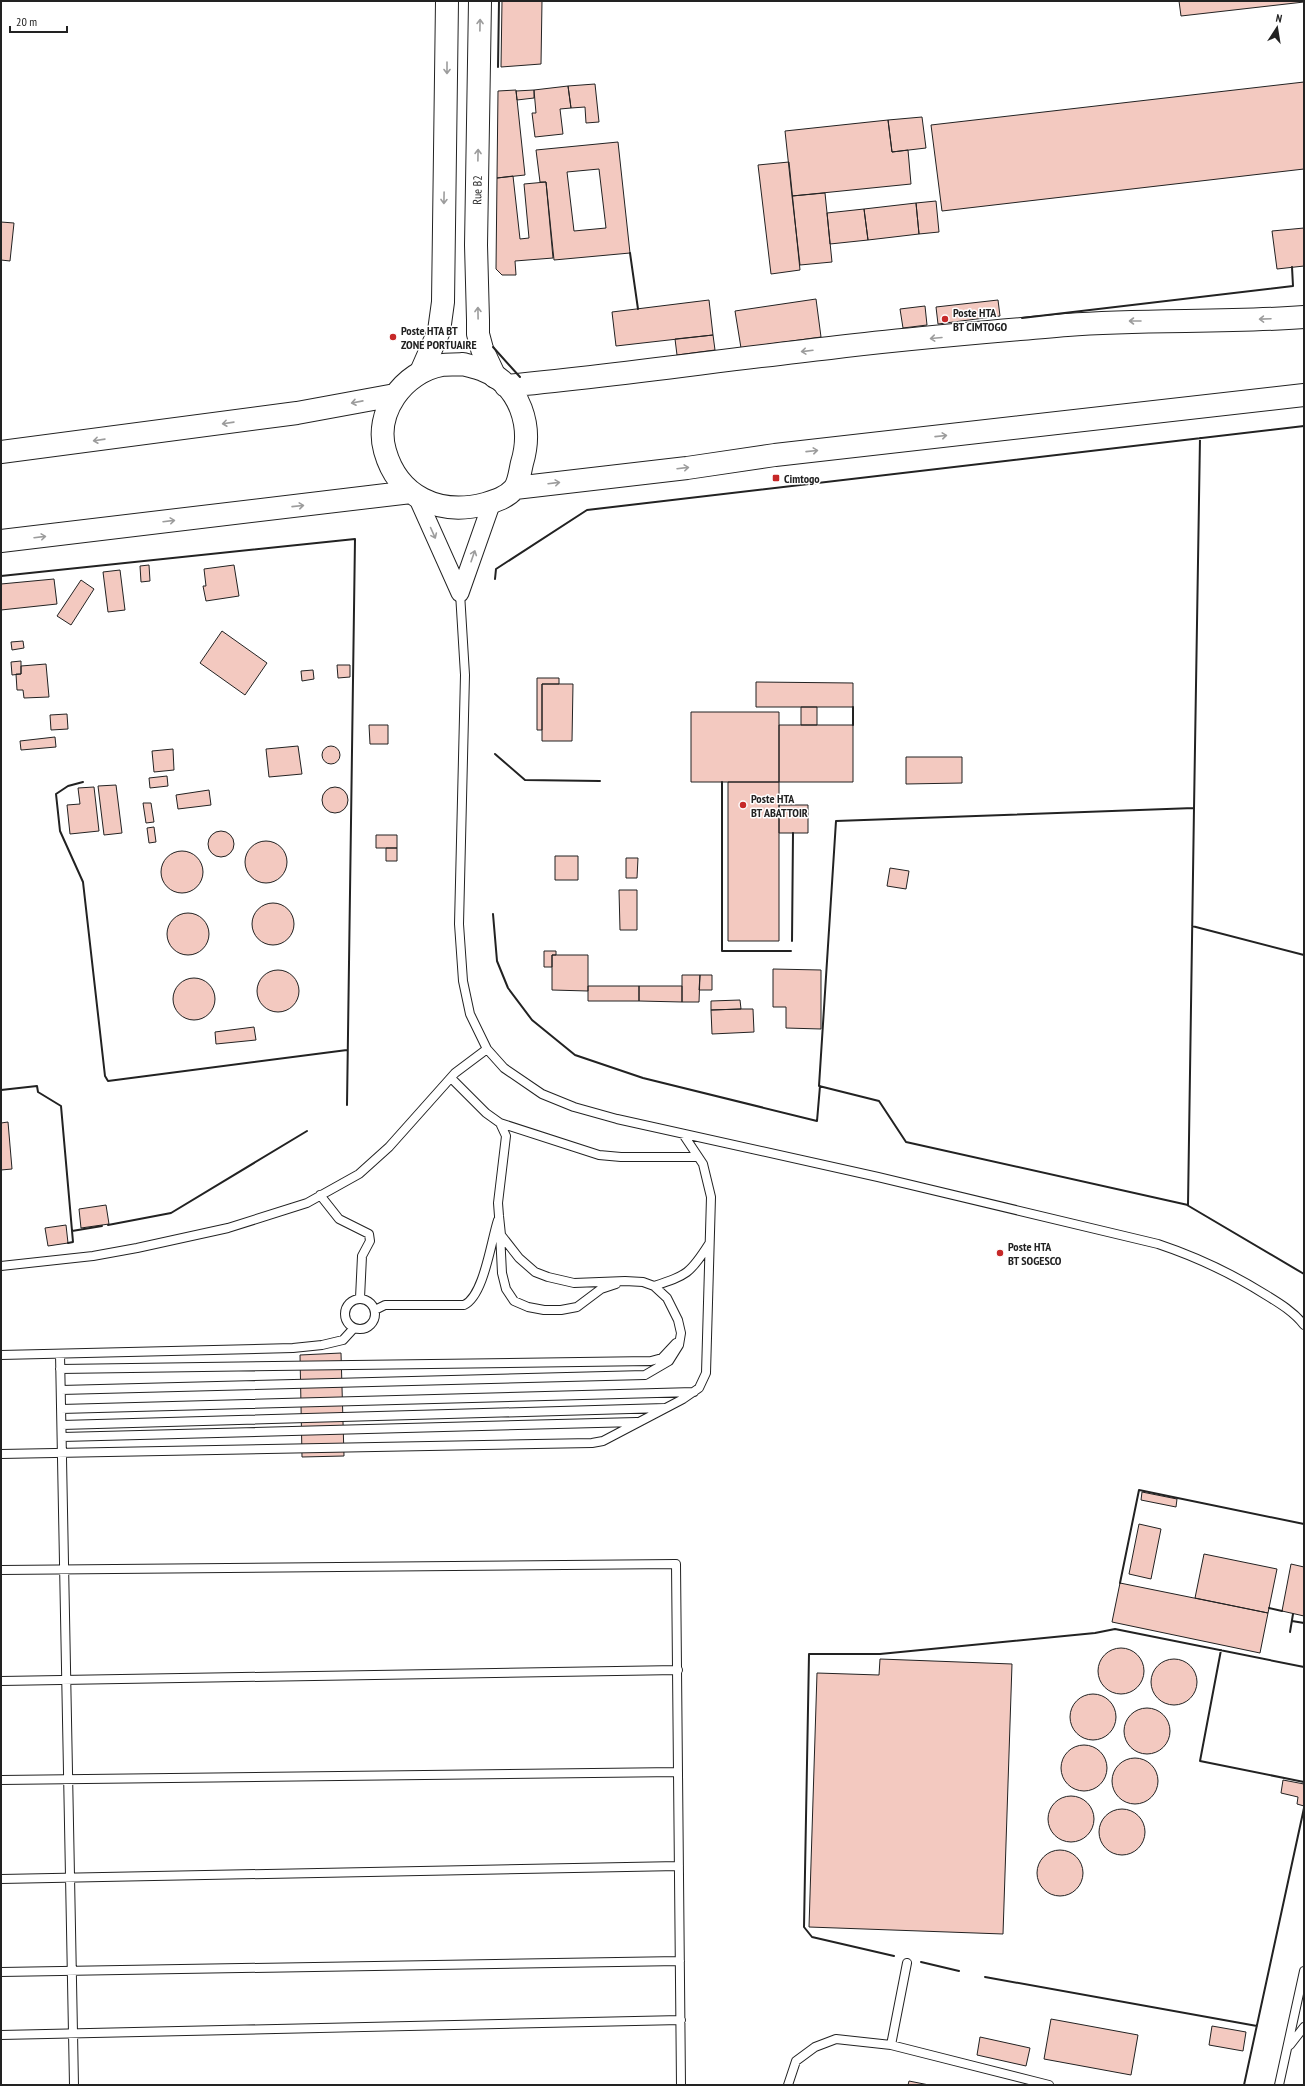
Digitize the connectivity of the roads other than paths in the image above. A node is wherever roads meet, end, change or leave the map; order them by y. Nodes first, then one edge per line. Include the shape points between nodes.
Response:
1 (447, 1) edge
2 (480, 1) edge
3 (1304, 317) edge
4 (421, 372) junction
5 (500, 381) junction
6 (395, 395) junction
7 (1304, 395) edge
8 (1, 452) edge
9 (515, 488) junction
10 (414, 494) junction
11 (492, 502) junction
12 (1, 541) edge
13 (460, 593) junction
14 (487, 1049) junction
15 (451, 1078) junction
16 (500, 1122) junction
17 (683, 1134) junction
18 (698, 1157) junction
19 (320, 1195) junction
20 (499, 1216) junction
21 (709, 1243) junction
22 (1, 1266) edge
23 (625, 1281) junction
24 (654, 1286) junction
25 (360, 1298) junction
26 (375, 1310) junction
27 (1304, 1325) edge
28 (354, 1328) junction
29 (681, 1333) junction
30 (60, 1354) junction
31 (1, 1355) edge
32 (60, 1369) junction
33 (61, 1390) junction
34 (694, 1392) junction
35 (667, 1408) junction
36 (61, 1409) junction
37 (640, 1422) junction
38 (62, 1424) junction
39 (62, 1437) junction
40 (62, 1452) junction
41 (1, 1454) edge
42 (64, 1569) junction
43 (1, 1570) edge
44 (678, 1670) junction
45 (67, 1680) junction
46 (1, 1681) edge
47 (678, 1772) junction
48 (68, 1779) junction
49 (1, 1780) edge
50 (679, 1866) junction
51 (70, 1877) junction
52 (1, 1879) edge
53 (680, 1961) junction
54 (907, 1964) dead end
55 (72, 1971) junction
56 (1304, 1971) edge
57 (1, 1972) edge
58 (681, 2020) junction
59 (1304, 2027) edge
60 (73, 2033) junction
61 (1, 2035) edge
62 (892, 2045) junction
63 (1288, 2047) junction
64 (74, 2085) edge
65 (681, 2085) edge
66 (788, 2085) edge
67 (1050, 2085) edge
68 (1279, 2085) edge

1 -> 4 main road via 443,302 439,331
5 -> 2 main road, Rue B2 via 482,348 478,334 476,246
3 -> 5 main road via 1066,325 832,348 584,378
4 - 5 main road via 441,365 463,364 484,370
4 - 6 main road
5 - 9 main road via 516,397 525,417 528,438
6 -> 8 main road via 290,414
6 - 10 main road via 384,423 383,444 389,465 400,483
9 -> 7 main road via 775,455
9 - 11 main road via 501,499
10 - 11 main road via 437,505 458,508
12 -> 10 main road
10 -> 13 street
13 -> 11 street
13 - 14 lane via 465,674 460,931 463,980 470,1014
14 - 15 lane
14 - 17 lane via 504,1068 542,1094 574,1107 616,1119
15 - 16 lane via 486,1113
15 - 19 lane via 389,1147 360,1174
16 - 18 lane via 599,1155
16 - 20 lane via 506,1136 498,1203
17 - 18 lane
17 - 27 lane via 878,1177 1158,1244 1237,1277 1276,1301
18 - 21 lane via 710,1197
19 - 22 lane via 307,1203 228,1228 93,1256
19 - 25 lane via 339,1219 369,1234 370,1241 362,1256
20 - 23 lane via 501,1235 519,1258 535,1272 574,1283
20 - 23 lane via 502,1273 506,1289 514,1300 528,1307 561,1310 577,1307 602,1289
20 - 26 lane via 482,1283 471,1302 464,1305 385,1305
21 - 24 lane via 698,1262 683,1277
21 - 34 lane via 706,1373 703,1382
23 - 24 lane via 643,1282
24 - 29 lane via 667,1298 678,1320
25 - 26 lane via 370,1302
25 - 28 lane via 350,1302 345,1310 346,1321
26 - 28 lane via 372,1323 364,1328
28 - 30 lane via 344,1340 322,1345
29 - 32 lane via 662,1358 651,1361
29 - 33 lane via 679,1345 669,1361 658,1370 645,1375
30 - 31 lane
30 - 32 lane
32 - 33 lane
33 - 36 lane
34 - 35 lane
34 - 36 lane
35 - 37 lane
35 - 38 lane
36 - 38 lane
37 - 39 lane
37 - 40 lane via 603,1441 592,1443
38 - 39 lane
39 - 40 lane
40 - 41 lane
40 - 42 lane
42 - 43 lane
42 - 44 lane via 676,1564
42 - 45 lane
44 - 45 lane
44 - 47 lane
45 - 46 lane
45 - 48 lane
47 - 48 lane
47 - 50 lane
48 - 49 lane
48 - 51 lane
50 - 51 lane
50 - 53 lane
51 - 52 lane
51 - 55 lane
53 - 55 lane
53 - 58 lane
54 - 62 lane
55 - 57 lane
55 - 60 lane
56 - 63 lane
58 - 60 lane
58 - 65 lane
59 - 63 lane
60 - 61 lane
60 - 64 lane
62 - 66 lane via 836,2039 815,2047 796,2061
62 - 67 lane
63 - 68 lane

